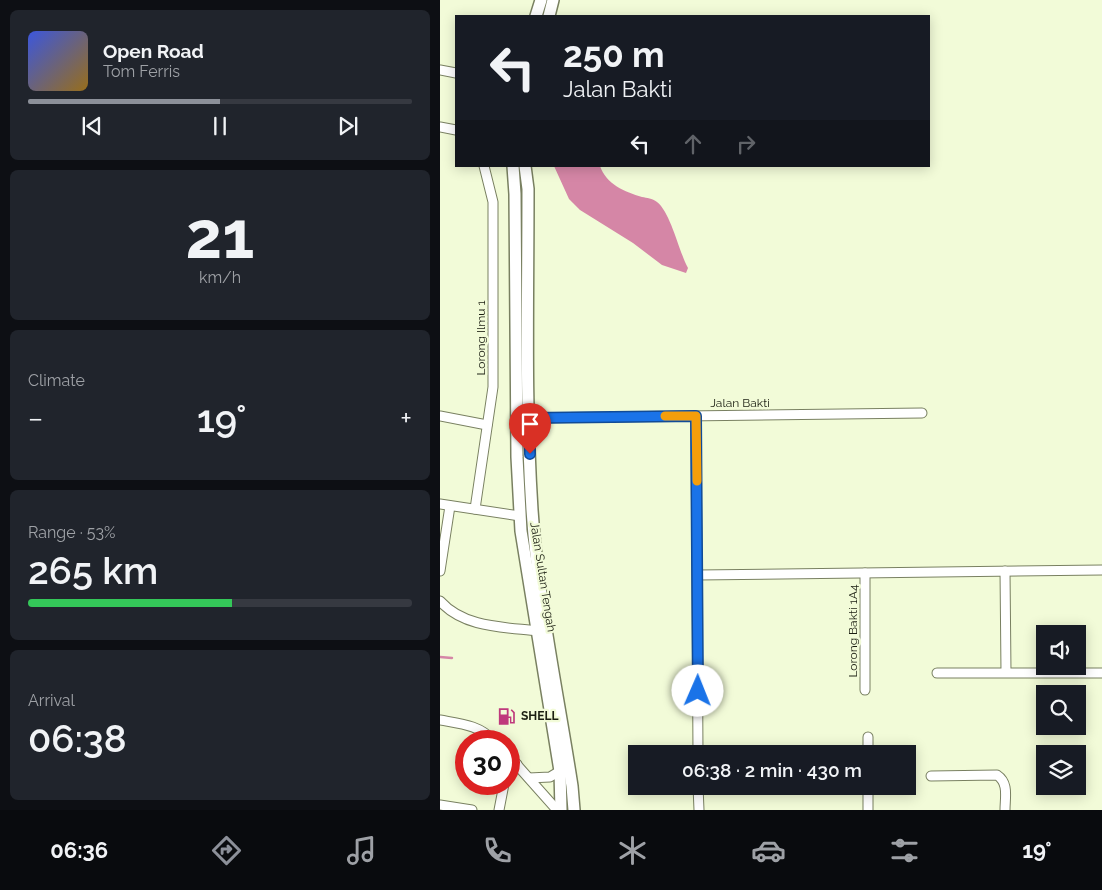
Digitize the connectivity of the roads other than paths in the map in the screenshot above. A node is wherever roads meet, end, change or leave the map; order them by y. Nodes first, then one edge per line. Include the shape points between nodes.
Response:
1 (541, 0) edge
2 (553, 0) edge
3 (536, 15) edge
4 (549, 15) edge
5 (440, 70) edge
6 (455, 73) edge
7 (440, 127) edge
8 (455, 130) edge
9 (484, 167) edge
10 (513, 167) edge
11 (525, 167) edge
12 (922, 413) dead end
13 (440, 416) edge
14 (696, 416) junction
15 (529, 418) junction
16 (487, 425) junction
17 (440, 504) edge
18 (450, 506) junction
19 (475, 509) junction
20 (520, 516) junction
21 (1102, 570) edge
22 (440, 571) edge
23 (1005, 571) junction
24 (865, 573) junction
25 (698, 576) junction
26 (440, 602) edge
27 (538, 630) junction
28 (937, 672) dead end
29 (1006, 672) junction
30 (1102, 672) edge
31 (866, 690) dead end
32 (440, 720) edge
33 (482, 730) edge
34 (868, 737) dead end
35 (698, 745) edge
36 (868, 745) edge
37 (520, 768) edge
38 (560, 771) junction
39 (931, 776) dead end
40 (529, 778) junction
41 (502, 795) edge
42 (698, 795) edge
43 (868, 795) edge
44 (440, 805) edge
45 (472, 810) edge
46 (499, 810) edge
47 (557, 810) edge
48 (561, 810) edge
49 (574, 810) edge
50 (699, 810) edge
51 (868, 810) edge
52 (1005, 810) edge

1 - 3 main road
2 - 4 main road
5 - 6 street
7 - 8 street
9 - 16 street, Lorong Ilmu 1 via 493,202 493,387
10 - 20 main road, Jalan Sultan Tengah
11 - 15 main road, Jalan Sultan Tengah via 528,189
12 - 14 street, Jalan Bakti
13 - 16 street
14 - 15 street, Jalan Bakti
14 - 25 street
15 - 49 main road, Jalan Sultan Tengah via 536,552
16 - 19 street, Lorong Ilmu 1
17 - 18 street
18 - 19 street
18 - 22 street
19 - 20 street
20 - 27 main road, Jalan Sultan Tengah
21 - 23 street
23 - 24 street
23 - 29 street
24 - 25 street
24 - 31 street, Lorong Bakti 1A4
25 - 35 street
26 - 27 street via 465,620
27 - 38 main road, Jalan Sultan Tengah
28 - 29 street
29 - 30 street
32 - 33 street
34 - 36 street
37 - 40 street
38 - 40 street via 550,778
38 - 48 main road, Jalan Sultan Tengah
39 - 52 street via 997,775 1005,785
40 - 47 street
41 - 46 street
42 - 50 street
43 - 51 street
44 - 45 street

